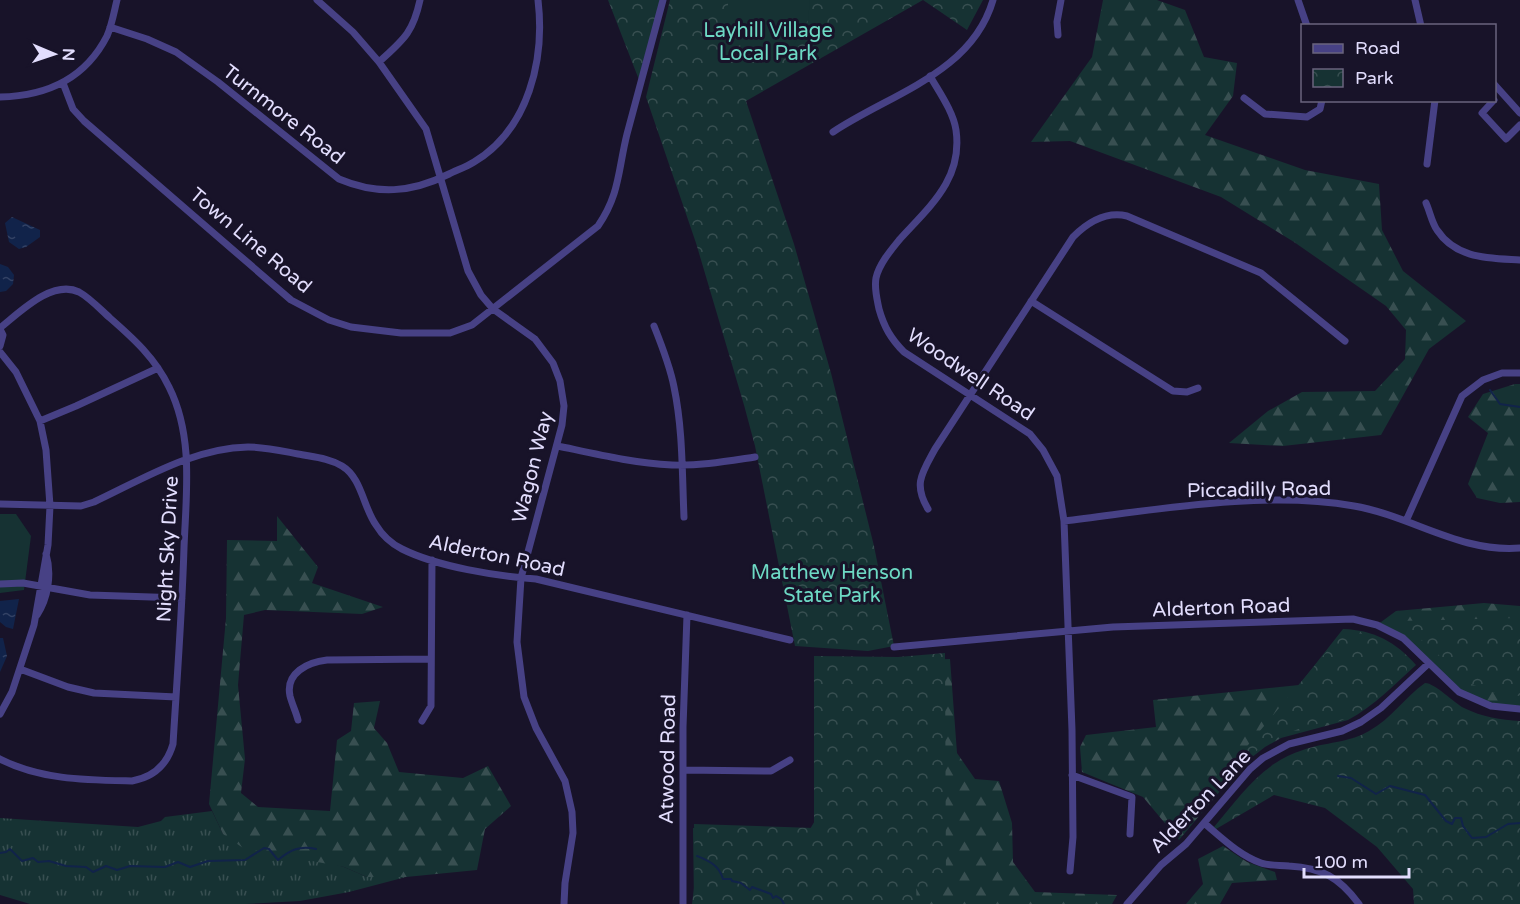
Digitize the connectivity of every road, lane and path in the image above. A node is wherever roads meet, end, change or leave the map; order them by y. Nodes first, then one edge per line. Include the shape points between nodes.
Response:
1 (117, 0) edge
2 (317, 0) edge
3 (420, 0) edge
4 (538, 0) edge
5 (663, 0) edge
6 (993, 0) edge
7 (1061, 0) edge
8 (1298, 0) edge
9 (1415, 0) edge
10 (1306, 24) edge
11 (1421, 24) edge
12 (110, 27) junction
13 (1058, 35) dead end
14 (379, 62) junction
15 (930, 76) junction
16 (63, 83) junction
17 (1496, 86) edge
18 (1502, 92) junction
19 (0, 97) edge
20 (1244, 98) dead end
21 (1496, 98) edge
22 (1322, 102) edge
23 (1435, 102) edge
24 (1492, 102) edge
25 (1520, 113) edge
26 (1520, 125) edge
27 (833, 132) dead end
28 (1427, 164) dead end
29 (440, 179) junction
30 (1426, 203) dead end
31 (1520, 260) edge
32 (1031, 302) junction
33 (493, 309) junction
34 (654, 326) dead end
35 (0, 328) edge
36 (1345, 340) dead end
37 (0, 346) edge
38 (0, 352) edge
39 (158, 368) junction
40 (1520, 373) edge
41 (1198, 387) dead end
42 (971, 396) junction
43 (40, 421) junction
44 (558, 446) junction
45 (755, 457) dead end
46 (188, 460) junction
47 (682, 465) junction
48 (0, 504) edge
49 (50, 506) junction
50 (928, 509) dead end
51 (684, 517) dead end
52 (1064, 521) junction
53 (1406, 521) junction
54 (1520, 548) edge
55 (432, 560) junction
56 (521, 578) junction
57 (0, 584) edge
58 (43, 586) junction
59 (182, 598) junction
60 (687, 615) junction
61 (1070, 631) junction
62 (790, 640) dead end
63 (894, 647) dead end
64 (430, 659) junction
65 (1428, 664) junction
66 (20, 669) junction
67 (176, 697) junction
68 (1520, 709) edge
69 (0, 714) edge
70 (298, 720) dead end
71 (422, 721) dead end
72 (0, 759) edge
73 (790, 760) dead end
74 (683, 770) junction
75 (1072, 775) junction
76 (1204, 823) junction
77 (1130, 834) dead end
78 (1070, 871) dead end
79 (564, 904) edge
80 (683, 904) edge
81 (1127, 904) edge
82 (1359, 904) edge

1 - 12 street
2 - 14 street, Wagon Way
3 - 14 street via 407,36
4 - 29 street, Turnmore Road via 538,57 523,107 495,145 475,161
5 - 33 street, Town Line Road via 610,208 598,225
6 - 15 street via 974,38 960,55
7 - 13 street
8 - 10 street
9 - 11 street
12 - 16 street via 90,59
12 - 29 street, Turnmore Road via 176,52 339,179 379,190 409,189
14 - 29 street, Wagon Way via 426,129
15 - 27 street
15 - 42 street, Woodwell Road via 956,128 952,172 941,194 889,252 876,277 875,294 893,341
16 - 19 street via 23,97
16 - 33 street, Town Line Road via 73,109 84,121 291,300 351,327 401,333 450,333 472,325
17 - 18 street
18 - 21 street
18 - 25 street
20 - 22 street via 1265,114 1307,117 1320,109
23 - 28 street
24 - 26 street via 1482,112 1506,139
29 - 33 street, Wagon Way via 468,271
30 - 31 street via 1437,231 1455,248 1474,256
32 - 36 street via 1085,225 1107,215 1121,215 1260,273
32 - 41 street via 1173,391 1187,392
32 - 42 street
33 - 44 street, Wagon Way via 535,339 553,363 564,406
34 - 47 street via 674,387
35 - 37 street
35 - 39 street, Night Sky Drive via 43,295 77,291 144,347
38 - 43 street via 16,372
39 - 43 street
39 - 46 street, Night Sky Drive via 178,409
40 - 53 street via 1502,373 1483,380 1462,396
42 - 50 street via 921,473 919,489
42 - 52 street, Woodwell Road via 1030,434 1043,450 1056,476
43 - 49 street
44 - 47 street via 628,461
44 - 56 street, Wagon Way
45 - 47 street
46 - 49 street, Alderton Road via 94,502
46 - 55 street, Alderton Road via 219,450 249,447 329,460 343,466 352,476 382,533 402,549
46 - 59 street, Night Sky Drive
47 - 51 street
48 - 49 street, Alderton Road
49 - 58 street via 46,553 50,567
52 - 53 street, Piccadilly Road via 1188,506 1292,501 1356,506
52 - 61 street, Woodwell Road
53 - 54 street, Piccadilly Road via 1476,546
55 - 56 street, Alderton Road
55 - 64 street
56 - 60 street, Alderton Road
56 - 79 street, Wagon Way via 517,642 524,697 565,781 572,812
57 - 58 street
58 - 59 street via 90,595
58 - 66 street via 42,606
59 - 67 street, Night Sky Drive
60 - 62 street, Alderton Road
60 - 74 street, Atwood Road
61 - 63 street, Alderton Road
61 - 65 street, Alderton Road via 1353,618 1403,638
61 - 75 street, Woodwell Road
64 - 70 street via 310,662 291,681 289,694
64 - 71 street via 431,706
65 - 68 street, Alderton Road via 1459,692 1478,702
65 - 76 street, Alderton Lane via 1361,722 1342,731 1289,744 1263,758
66 - 67 street via 94,693
66 - 69 street
67 - 72 street, Night Sky Drive via 170,756 164,766 140,780 66,778
73 - 74 street via 771,771
74 - 80 street, Atwood Road
75 - 77 street via 1131,797
75 - 78 street, Woodwell Road
76 - 81 street, Alderton Lane
76 - 82 street via 1245,856 1264,864 1306,867 1335,878

